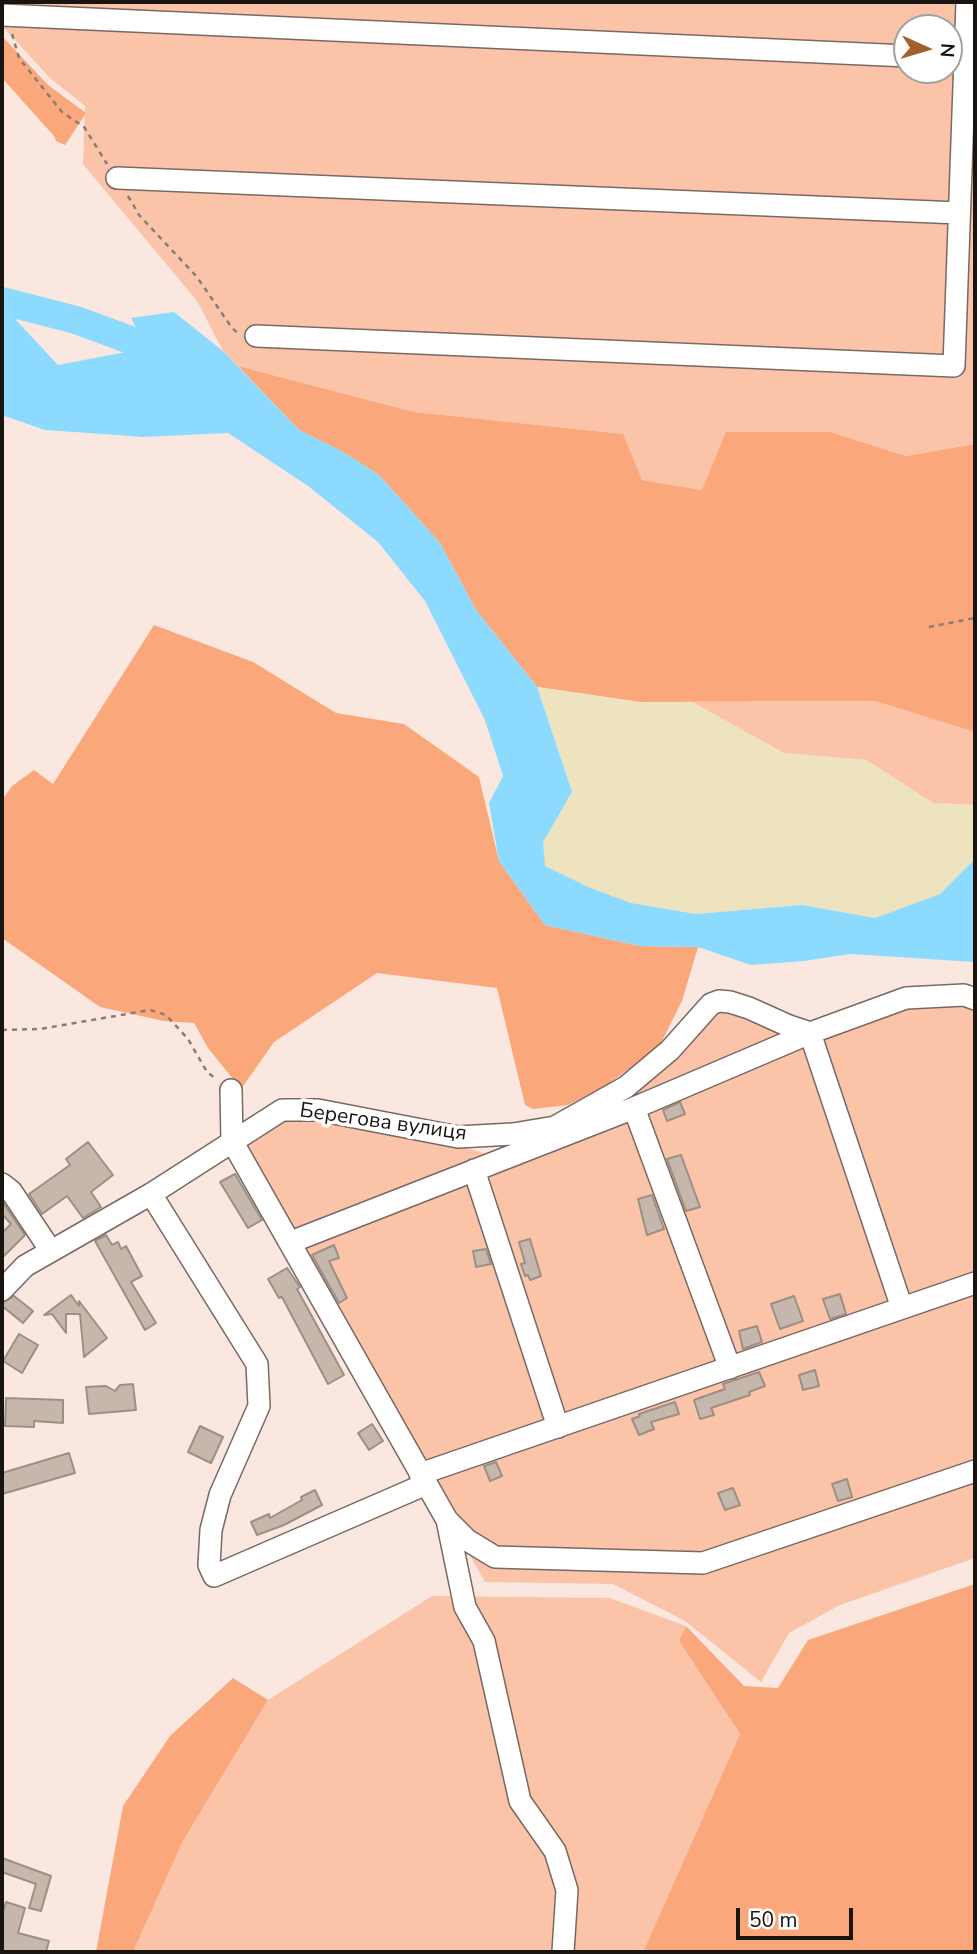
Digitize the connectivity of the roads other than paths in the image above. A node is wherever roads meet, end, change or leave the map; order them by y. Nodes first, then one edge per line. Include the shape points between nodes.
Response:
1 (967, 2) edge
2 (6, 20) edge
3 (963, 25) edge
4 (893, 55) edge
5 (957, 84) edge
6 (117, 178) road end
7 (959, 213) junction
8 (256, 337) road end
9 (975, 999) edge
10 (810, 1033) junction
11 (231, 1090) road end
12 (634, 1108) junction
13 (232, 1141) junction
14 (474, 1170) junction
15 (2, 1184) edge
16 (151, 1194) junction
17 (291, 1242) junction
18 (51, 1251) junction
19 (975, 1283) edge
20 (2, 1290) edge
21 (902, 1308) junction
22 (730, 1368) junction
23 (558, 1427) junction
24 (975, 1471) edge
25 (423, 1479) junction
26 (447, 1520) junction
27 (563, 1952) edge

1 - 3 street
2 - 4 street
5 - 7 street
6 - 7 street
7 - 8 street via 954,366
9 - 10 street via 964,995 906,998
10 - 12 street
10 - 13 street, Берегова вулиця via 749,1008 719,1002 711,1004 670,1049 626,1087 555,1127 458,1137 318,1110 282,1110
10 - 21 street
11 - 13 street
12 - 14 street
12 - 22 street
13 - 16 street, Берегова вулиця
13 - 17 street
14 - 17 street
14 - 23 street
15 - 18 street
16 - 18 street, Берегова вулиця
16 - 25 street via 257,1364 259,1406 220,1494 211,1530 209,1565 214,1576
17 - 25 street
18 - 20 street, Берегова вулиця via 25,1266
19 - 21 street
21 - 22 street
22 - 23 street
23 - 25 street
24 - 26 street via 702,1563 495,1557 467,1540
25 - 26 street
26 - 27 street via 465,1607 484,1641 520,1801 555,1851 567,1890

